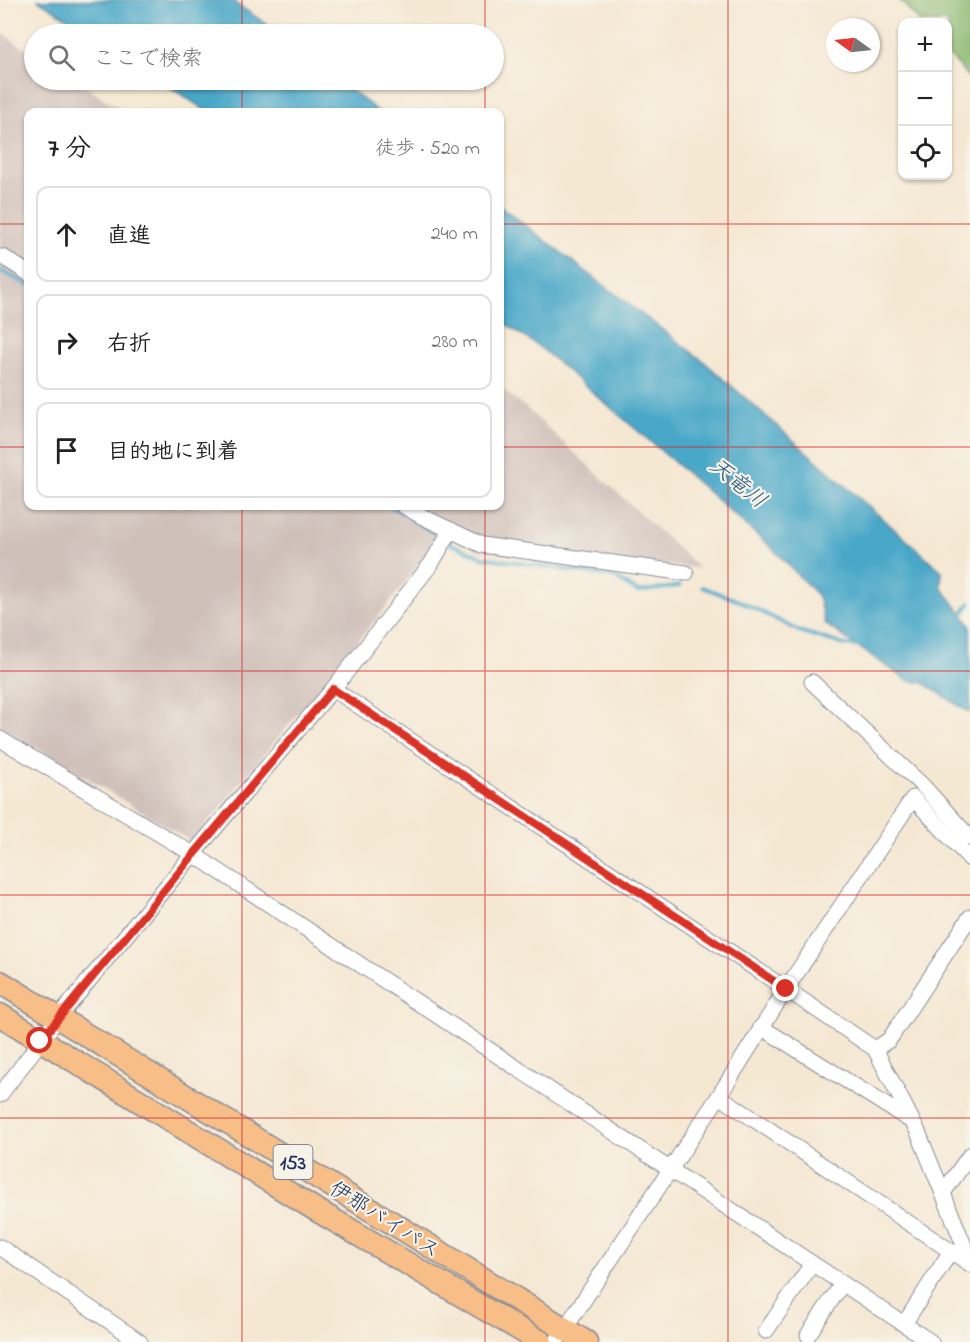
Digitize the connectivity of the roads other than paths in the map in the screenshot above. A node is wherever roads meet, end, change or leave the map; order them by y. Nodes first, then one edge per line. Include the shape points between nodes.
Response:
1 (0, 257) edge
2 (24, 270) edge
3 (411, 510) edge
4 (451, 532) junction
5 (686, 573) dead end
6 (812, 682) dead end
7 (333, 689) junction
8 (0, 739) edge
9 (970, 838) edge
10 (194, 854) junction
11 (970, 859) edge
12 (970, 918) edge
13 (0, 982) edge
14 (786, 989) junction
15 (0, 1016) edge
16 (58, 1018) junction
17 (761, 1027) junction
18 (40, 1041) junction
19 (875, 1050) junction
20 (0, 1095) edge
21 (719, 1096) junction
22 (911, 1121) junction
23 (970, 1155) edge
24 (670, 1170) junction
25 (943, 1192) junction
26 (0, 1248) edge
27 (951, 1251) junction
28 (970, 1262) edge
29 (812, 1264) junction
30 (842, 1284) junction
31 (904, 1324) junction
32 (766, 1331) dead end
33 (808, 1335) dead end
34 (560, 1336) edge
35 (140, 1342) edge
36 (541, 1342) edge
37 (586, 1342) edge
38 (930, 1342) edge

1 - 2 street
3 - 4 street
4 - 5 street via 482,545
4 - 7 street via 431,564
6 - 9 street via 923,786
7 - 10 street
7 - 14 street
8 - 10 street
10 - 16 street
10 - 24 street
11 - 14 street via 913,798
12 - 19 street via 889,1040
13 - 16 highway, 伊那バイパス / 153
14 - 17 street
14 - 19 street
15 - 18 highway, 伊那バイパス / 153
16 - 18 street
16 - 34 highway, 伊那バイパス / 153
17 - 21 street
17 - 22 street
18 - 20 street
18 - 36 highway, 伊那バイパス / 153
19 - 22 street
21 - 24 street
21 - 27 street
22 - 25 street
23 - 25 street
24 - 29 street
24 - 34 street
25 - 28 street
26 - 35 street
27 - 28 street
27 - 31 street
29 - 30 street
29 - 32 street
30 - 31 street
30 - 33 street
31 - 38 street
34 - 37 highway, 伊那バイパス / 153

